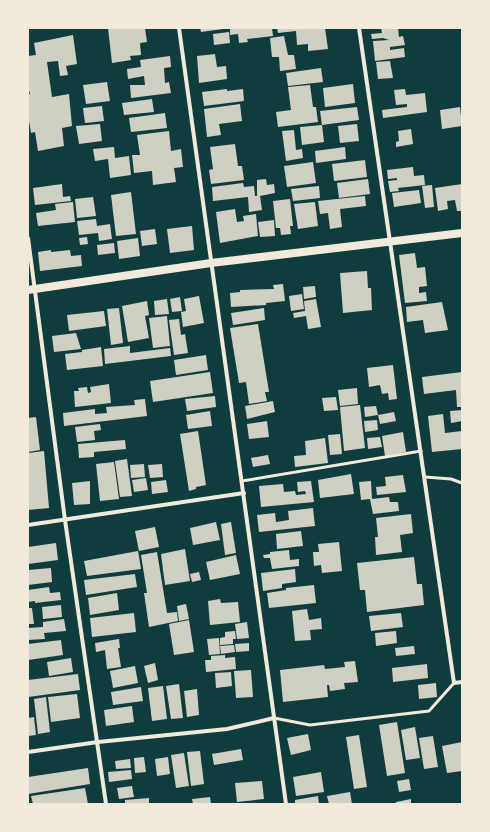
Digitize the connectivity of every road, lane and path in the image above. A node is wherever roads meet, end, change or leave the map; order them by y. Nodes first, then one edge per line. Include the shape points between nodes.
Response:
1 (179, 28) edge
2 (359, 28) edge
3 (462, 234) edge
4 (28, 238) edge
5 (388, 242) junction
6 (211, 263) junction
7 (32, 290) edge
8 (421, 451) junction
9 (425, 477) junction
10 (242, 481) junction
11 (462, 483) edge
12 (244, 493) junction
13 (65, 520) junction
14 (28, 525) edge
15 (462, 682) edge
16 (454, 683) junction
17 (274, 718) junction
18 (98, 742) junction
19 (28, 752) edge
20 (106, 804) edge
21 (286, 804) edge

1 - 6 street
2 - 5 street
3 - 5 main road
4 - 7 street
5 - 6 main road
5 - 8 street
6 - 7 main road
6 - 10 street
7 - 13 street
8 - 9 street
8 - 10 lane
9 - 11 lane via 451,479
9 - 16 street
10 - 12 street
12 - 13 street
12 - 17 street
13 - 14 street
13 - 18 street
15 - 16 street
16 - 17 lane via 429,711 310,724
17 - 18 street via 227,729
17 - 21 street
18 - 19 street
18 - 20 street

